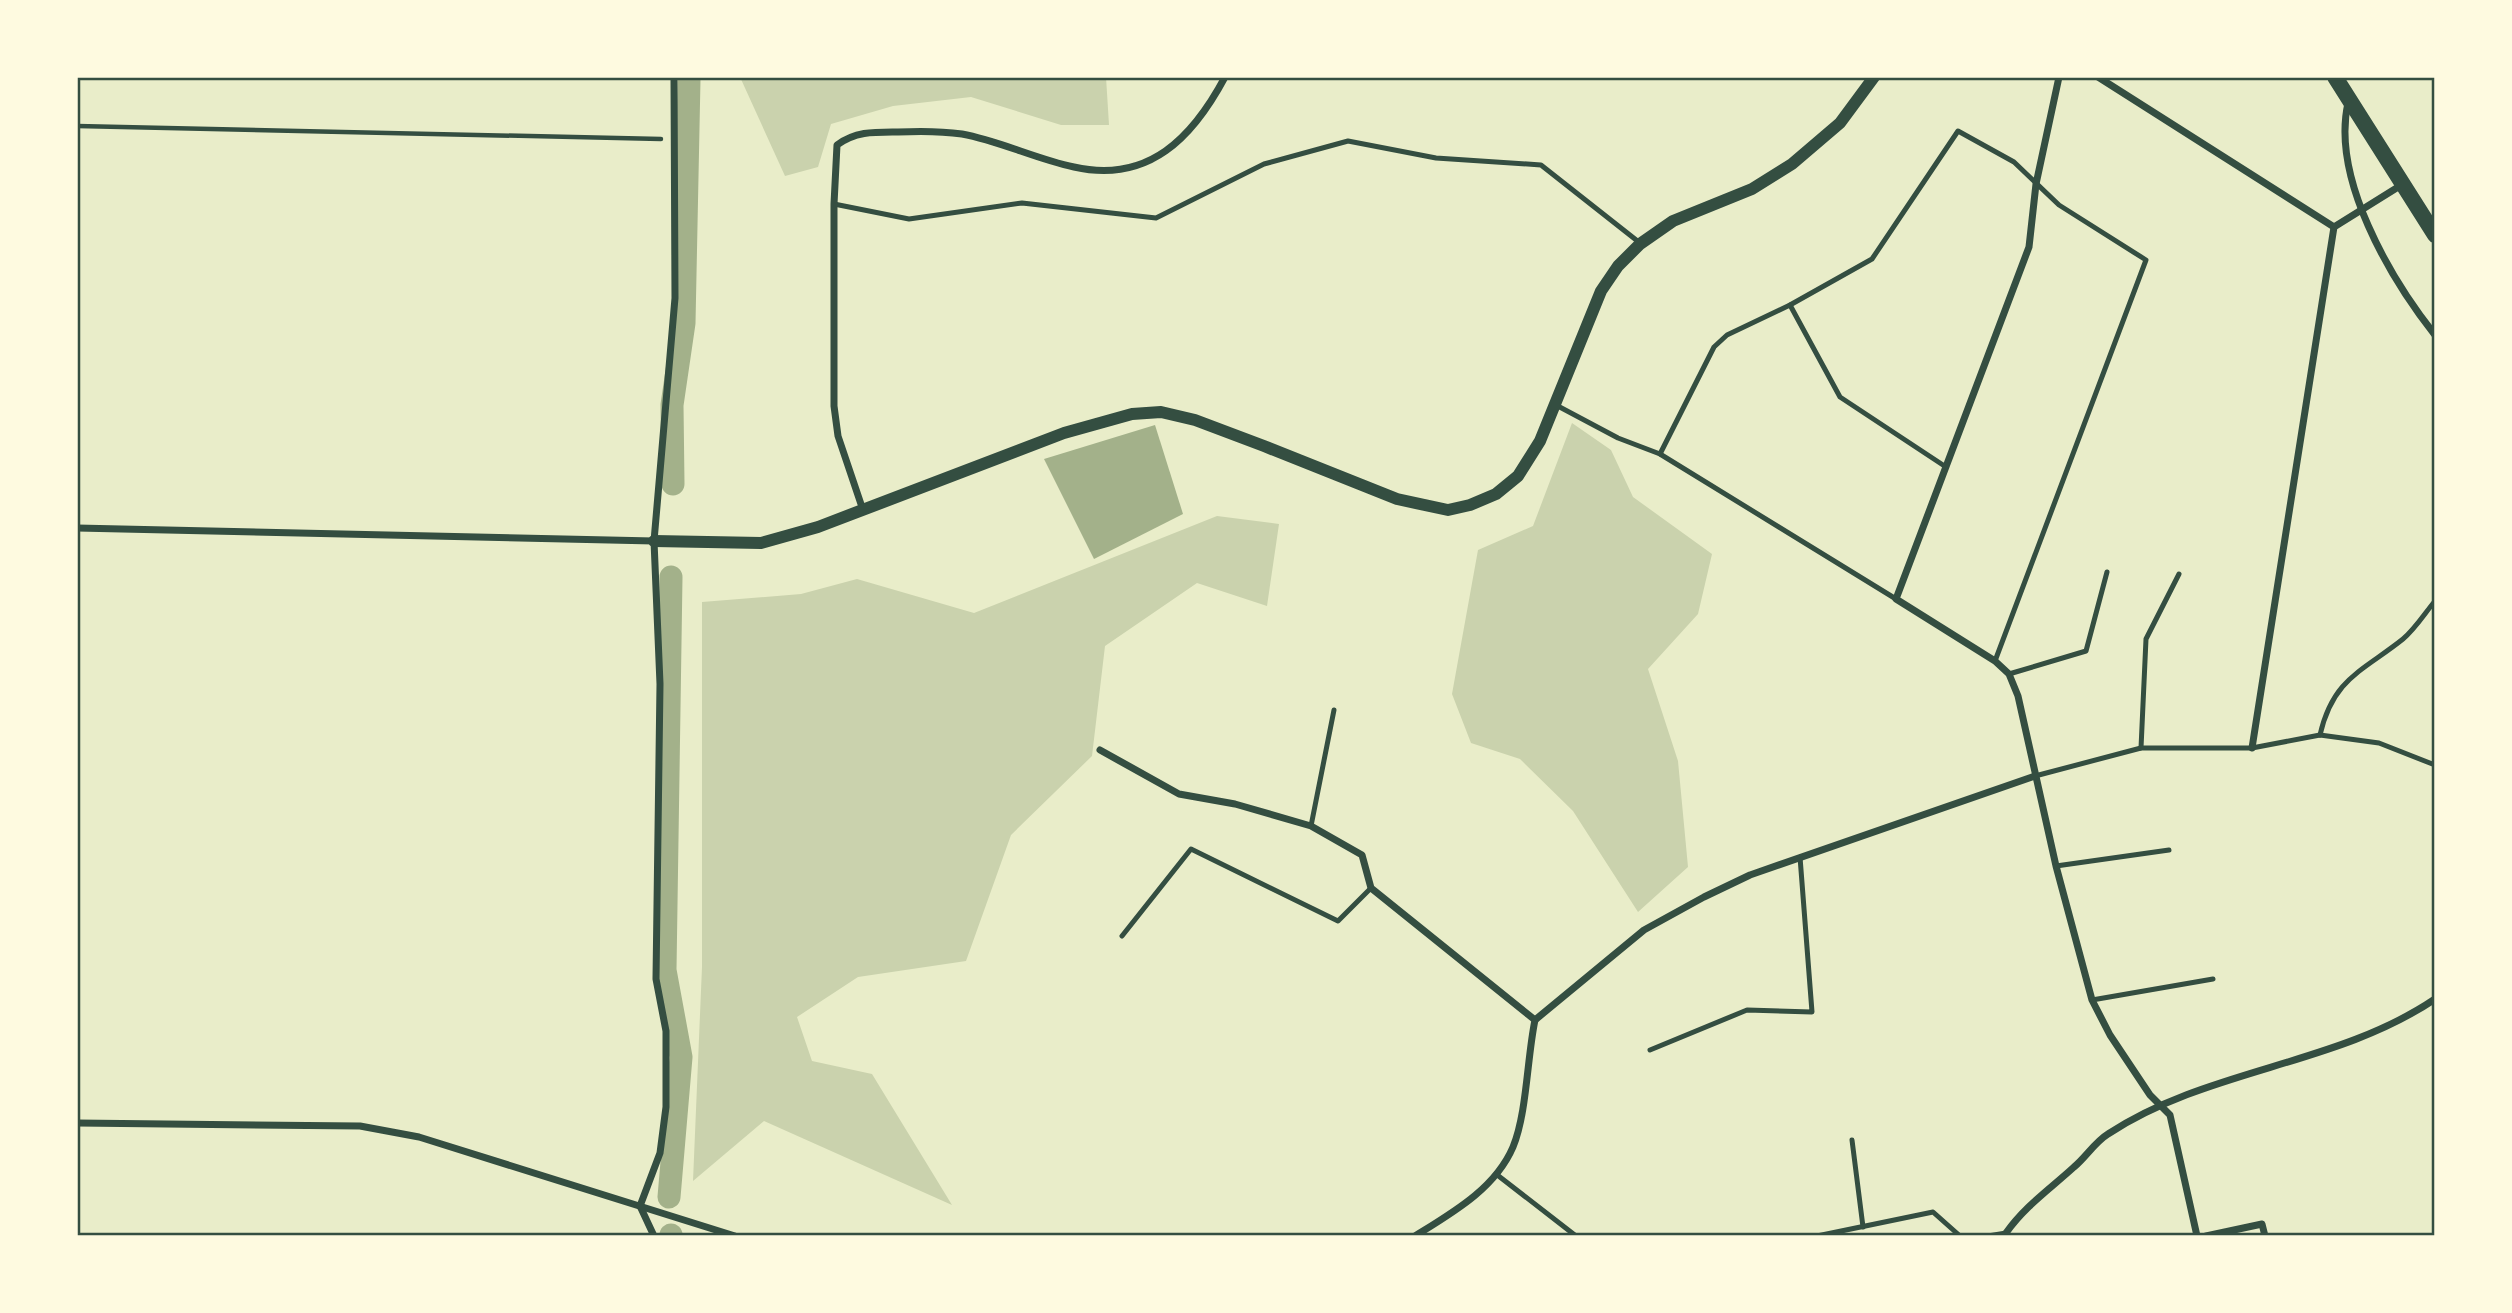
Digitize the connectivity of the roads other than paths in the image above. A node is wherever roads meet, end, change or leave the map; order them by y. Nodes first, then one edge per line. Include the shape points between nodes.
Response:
1 (674, 77) edge
2 (1225, 77) edge
3 (1874, 77) edge
4 (2059, 77) edge
5 (2098, 77) edge
6 (2335, 77) edge
7 (2349, 99) junction
8 (2403, 183) junction
9 (2036, 184) junction
10 (834, 204) junction
11 (2362, 211) junction
12 (2334, 228) junction
13 (2435, 236) edge
14 (1640, 244) junction
15 (1790, 305) junction
16 (2435, 335) edge
17 (1554, 404) junction
18 (1660, 454) junction
19 (1946, 467) junction
20 (863, 510) junction
21 (77, 528) edge
22 (654, 541) junction
23 (2106, 572) dead end
24 (2179, 574) dead end
25 (1896, 599) junction
26 (2435, 601) edge
27 (1995, 661) junction
28 (2009, 674) junction
29 (1335, 710) dead end
30 (2320, 735) junction
31 (2141, 748) junction
32 (2252, 748) junction
33 (1100, 750) dead end
34 (2435, 765) edge
35 (2035, 776) junction
36 (1311, 826) junction
37 (2169, 849) dead end
38 (1800, 858) junction
39 (2056, 866) junction
40 (1371, 888) junction
41 (1122, 936) dead end
42 (2213, 979) dead end
43 (2435, 999) edge
44 (2092, 1000) junction
45 (1535, 1020) junction
46 (1650, 1050) dead end
47 (2161, 1104) junction
48 (77, 1123) edge
49 (1852, 1140) dead end
50 (1496, 1174) junction
51 (640, 1206) junction
52 (1863, 1227) junction
53 (2006, 1235) edge
54 (654, 1236) edge
55 (735, 1236) edge
56 (1415, 1236) edge
57 (1576, 1236) edge
58 (1610, 1236) edge
59 (1626, 1236) edge
60 (1817, 1236) edge
61 (1959, 1236) edge
62 (1988, 1236) edge
63 (2197, 1236) edge
64 (2206, 1236) edge
65 (2265, 1236) edge

1 - 22 street via 674,298
2 - 10 street via 1189,134 1153,157 1109,170 1076,168 963,135 916,131 851,135 837,145
3 - 14 street via 1840,123 1792,164 1752,189 1673,221
4 - 9 street
5 - 12 street
6 - 7 main road
7 - 8 main road
7 - 11 street via 2345,156
8 - 11 street
8 - 13 main road
9 - 15 lane via 2014,162 1958,131 1871,259
9 - 19 street via 2029,247
9 - 27 lane via 2059,205 2146,260
10 - 14 lane via 909,219 1022,203 1156,218 1264,163 1348,141 1436,158 1541,165
10 - 20 street via 834,406 838,436
11 - 12 street
11 - 16 street via 2391,268
12 - 32 street
14 - 17 street via 1601,291
15 - 18 lane via 1727,335 1714,347
15 - 19 lane via 1840,397
17 - 18 lane
17 - 20 street via 1540,441 1518,475 1496,494 1448,510 1397,499 1253,441 1161,412 1132,414 1064,433
18 - 25 lane
19 - 25 street
20 - 22 street via 761,543
21 - 22 street
22 - 51 street via 660,684 656,979 666,1031 666,1107 660,1153
23 - 28 lane via 2086,651
24 - 31 lane via 2146,639
25 - 27 street
26 - 30 lane via 2405,637 2354,672 2325,713
27 - 28 street
28 - 35 street
29 - 36 lane
30 - 32 lane
30 - 34 lane via 2379,743
31 - 32 lane
31 - 35 lane
33 - 36 street via 1179,794 1236,804
35 - 38 street
35 - 39 street
36 - 40 street via 1362,855
37 - 39 lane
38 - 45 street via 1750,875 1644,930
38 - 46 lane via 1812,1012 1746,1010
39 - 44 street
40 - 41 lane via 1338,921 1191,849
40 - 45 street
42 - 44 lane
43 - 47 street via 2406,1018 2323,1053
44 - 47 street via 2110,1035
45 - 50 street via 1513,1146
47 - 53 street via 2105,1135 2077,1166 2021,1212
47 - 63 street via 2170,1115
48 - 51 street via 360,1126 419,1137
49 - 52 lane
50 - 56 street via 1466,1203
50 - 57 lane
51 - 54 street
51 - 55 street
52 - 60 lane
52 - 61 lane via 1933,1212
53 - 62 lane
58 - 59 lane
64 - 65 street via 2262,1224

